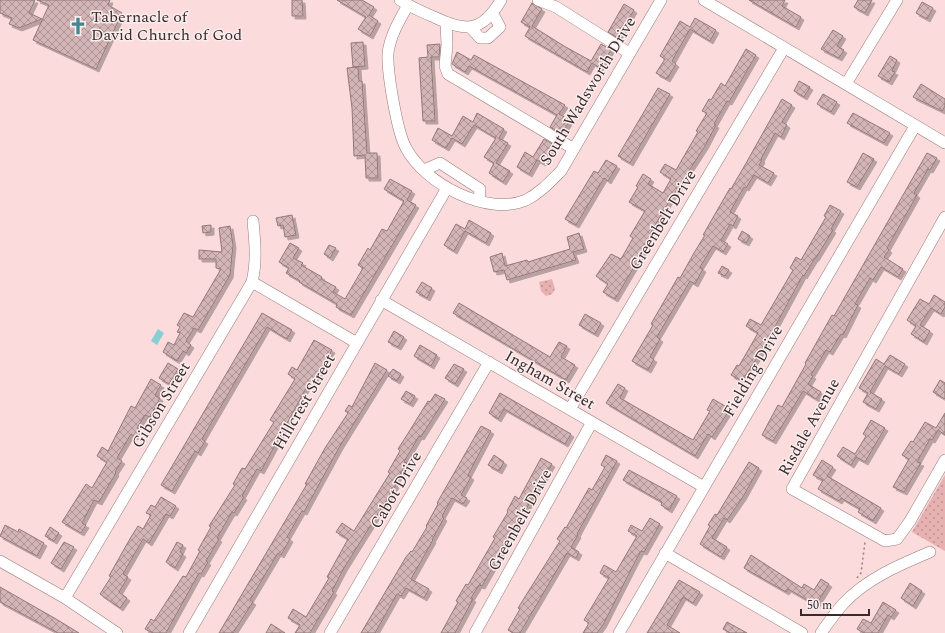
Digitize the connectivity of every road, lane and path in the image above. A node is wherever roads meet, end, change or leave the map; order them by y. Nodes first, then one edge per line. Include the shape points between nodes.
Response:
1 (501, 0) edge
2 (538, 0) edge
3 (660, 0) edge
4 (704, 0) edge
5 (897, 0) edge
6 (404, 2) edge
7 (493, 14) junction
8 (446, 23) junction
9 (470, 27) junction
10 (784, 48) junction
11 (629, 53) junction
12 (846, 84) junction
13 (915, 126) junction
14 (945, 143) edge
15 (574, 149) junction
16 (424, 170) junction
17 (447, 188) junction
18 (479, 202) junction
19 (945, 217) edge
20 (253, 221) dead end
21 (252, 282) junction
22 (381, 300) junction
23 (357, 343) junction
24 (489, 362) junction
25 (570, 409) junction
26 (592, 422) junction
27 (945, 460) edge
28 (704, 487) junction
29 (866, 531) junction
30 (930, 552) dead end
31 (665, 553) junction
32 (0, 561) edge
33 (856, 578) dead end
34 (65, 598) junction
35 (117, 633) edge
36 (189, 633) edge
37 (330, 633) edge
38 (475, 633) edge
39 (619, 633) edge
40 (802, 633) edge
41 (821, 633) edge

1 - 7 street
2 - 11 street via 562,10
3 - 11 street, South Wadsworth Drive
4 - 10 street
5 - 12 street
6 - 8 street
6 - 16 street, South Wadsworth Drive via 388,52 390,76 398,125 405,147
7 - 9 street
7 - 9 street via 500,27 488,38 480,38
8 - 9 street
8 - 15 street via 445,66 448,74
10 - 12 street
10 - 25 street, Greenbelt Drive
11 - 15 street, South Wadsworth Drive
12 - 13 street
13 - 14 street
13 - 28 street, Fielding Drive
15 - 18 street, South Wadsworth Drive via 561,171 543,189 525,200 501,206
16 - 17 street, South Wadsworth Drive
16 - 18 street via 440,163 480,189
17 - 18 street, South Wadsworth Drive
17 - 22 street, Hillcrest Street
19 - 29 street, Risdale Avenue via 792,489
20 - 21 street, Gibson Street via 256,252
21 - 23 street
21 - 34 street, Gibson Street
22 - 23 street, Hillcrest Street
22 - 24 street, Ingham Street
23 - 36 street, Hillcrest Street
24 - 25 street, Ingham Street
24 - 37 street, Cabot Drive
25 - 26 street, Ingham Street
26 - 28 street, Ingham Street
26 - 38 street, Greenbelt Drive
27 - 29 street, Risdale Avenue via 897,539 885,541
28 - 31 street, Fielding Drive
29 - 33 path via 861,573
30 - 41 street via 872,580 844,603
31 - 39 street, Fielding Drive
31 - 40 street
32 - 34 street
34 - 35 street

